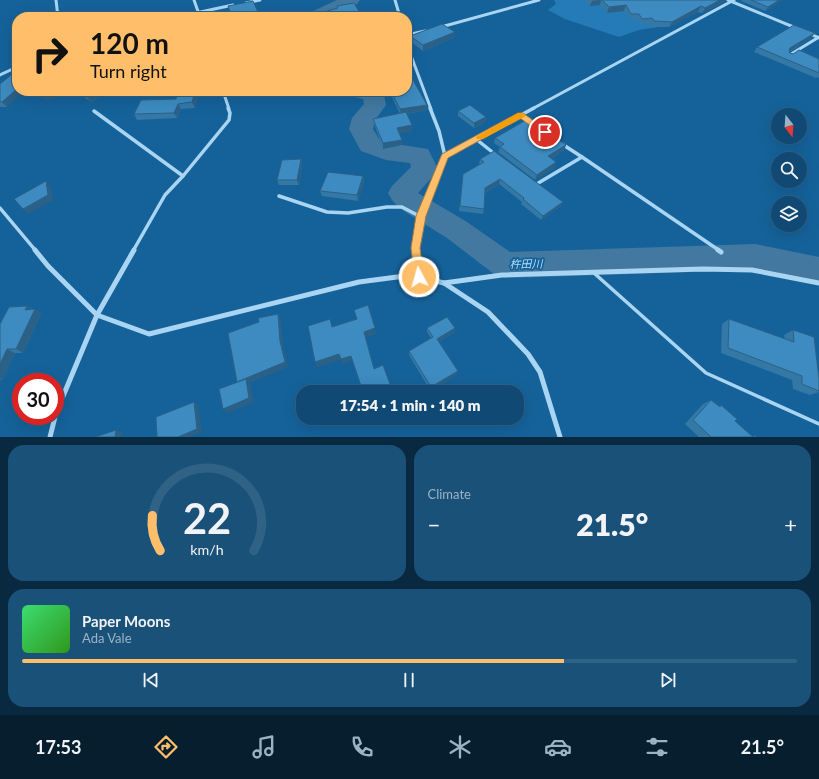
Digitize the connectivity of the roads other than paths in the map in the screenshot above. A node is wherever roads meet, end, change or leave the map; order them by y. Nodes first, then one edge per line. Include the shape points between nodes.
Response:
1 (56, 0) edge
2 (194, 0) edge
3 (260, 0) edge
4 (395, 0) edge
5 (539, 0) edge
6 (731, 1) edge
7 (244, 3) edge
8 (237, 5) edge
9 (57, 12) edge
10 (198, 12) edge
11 (203, 12) edge
12 (399, 12) edge
13 (439, 27) edge
14 (797, 28) edge
15 (432, 29) edge
16 (804, 31) edge
17 (412, 34) edge
18 (819, 37) edge
19 (788, 56) edge
20 (412, 58) edge
21 (12, 69) edge
22 (0, 75) edge
23 (225, 96) edge
24 (94, 111) dead end
25 (520, 115) junction
26 (545, 132) edge
27 (476, 139) junction
28 (557, 140) edge
29 (445, 156) junction
30 (582, 157) junction
31 (500, 158) edge
32 (183, 176) junction
33 (530, 181) edge
34 (279, 196) dead end
35 (0, 208) edge
36 (421, 216) junction
37 (721, 252) dead end
38 (594, 272) junction
39 (419, 277) junction
40 (444, 283) junction
41 (819, 283) edge
42 (97, 315) junction
43 (819, 424) edge
44 (50, 437) edge
45 (560, 437) edge

1 - 9 street
2 - 10 street
3 - 7 street
4 - 12 street
5 - 13 street
6 - 14 street
6 - 25 street
8 - 11 street
15 - 17 street
16 - 18 street
18 - 19 street
20 - 29 street via 439,131
21 - 22 street
23 - 32 street via 230,113 229,120
24 - 32 street
25 - 26 street
25 - 27 street
27 - 29 street
27 - 31 street
28 - 30 street
29 - 36 street
30 - 33 street via 536,185
30 - 37 street
32 - 42 street via 165,195
34 - 36 street via 327,212 348,213 402,207
35 - 42 street via 48,266
36 - 39 street via 415,248
38 - 40 street via 502,275
38 - 41 street via 752,270
38 - 43 lane via 706,373
39 - 40 street
39 - 42 street via 359,282 149,334
40 - 45 street via 488,312 528,354 540,372
42 - 44 street via 56,414

